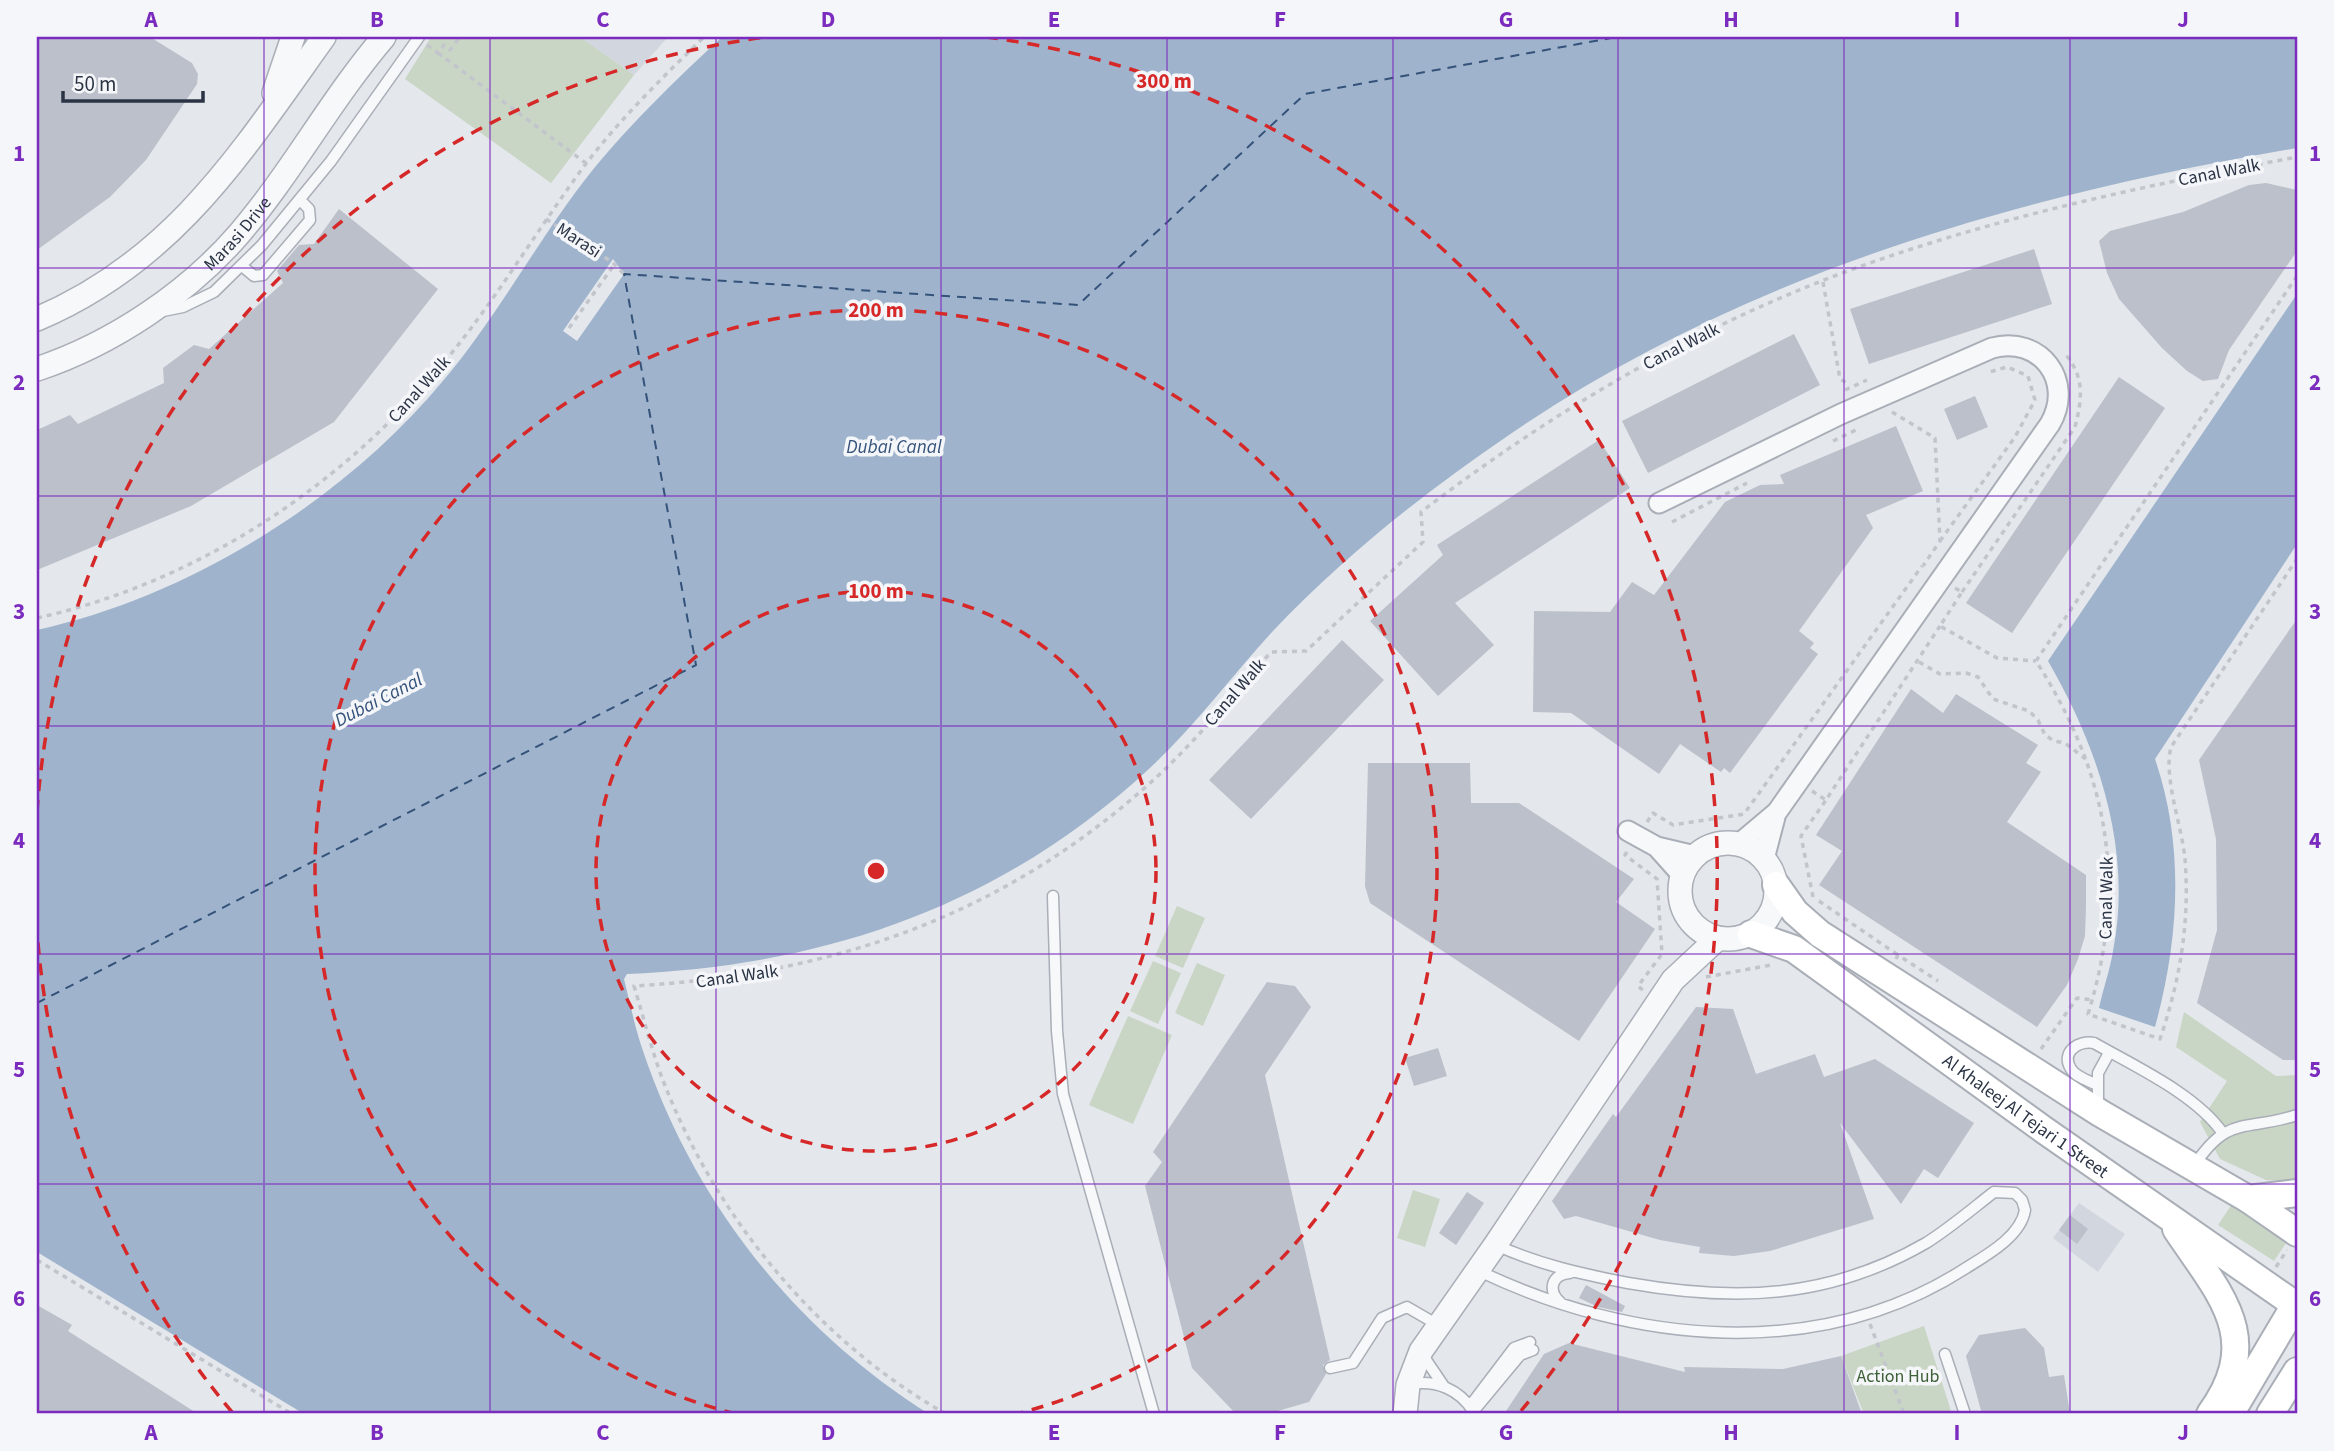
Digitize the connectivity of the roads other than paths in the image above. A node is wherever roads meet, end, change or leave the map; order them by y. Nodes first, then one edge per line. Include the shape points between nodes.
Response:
1 (293, 37) edge
2 (324, 37) edge
3 (422, 40) edge
4 (375, 42) edge
5 (263, 122) junction
6 (300, 200) junction
7 (242, 266) junction
8 (148, 312) junction
9 (37, 319) edge
10 (39, 370) edge
11 (1660, 503) dead end
12 (1777, 812) junction
13 (1628, 831) dead end
14 (1739, 844) junction
15 (1657, 847) junction
16 (1695, 856) junction
17 (1764, 859) junction
18 (1682, 875) junction
19 (1776, 885) junction
20 (1053, 896) dead end
21 (1691, 923) junction
22 (1751, 934) junction
23 (1717, 939) junction
24 (1673, 980) junction
25 (2109, 1053) junction
26 (2095, 1084) junction
27 (2100, 1113) junction
28 (2297, 1115) edge
29 (2222, 1132) junction
30 (2193, 1167) junction
31 (2297, 1193) edge
32 (2248, 1199) junction
33 (2168, 1216) junction
34 (2297, 1233) edge
35 (1496, 1244) junction
36 (1478, 1271) junction
37 (1571, 1273) junction
38 (1560, 1303) junction
39 (2297, 1304) edge
40 (1438, 1325) junction
41 (1532, 1346) dead end
42 (1421, 1351) junction
43 (1945, 1354) dead end
44 (1330, 1368) dead end
45 (2297, 1371) edge
46 (1409, 1385) junction
47 (1443, 1386) junction
48 (1473, 1410) edge
49 (1154, 1414) edge
50 (1405, 1414) edge
51 (1965, 1414) edge
52 (2210, 1414) edge
53 (2230, 1414) edge
54 (2270, 1414) edge

1 - 5 street
2 - 5 street
3 - 6 lane
4 - 8 street, Marasi Drive via 238,235
5 - 9 street via 200,205 149,253 92,293
6 - 7 lane
6 - 7 lane via 310,209 310,220 267,272 254,276
7 - 8 lane via 199,301
8 - 10 street, Marasi Drive
11 - 12 street via 1871,400 2003,345 2037,352 2053,369 2059,402 2050,424
12 - 14 street
12 - 17 street
13 - 15 street
14 - 16 street via 1716,844
14 - 17 street
15 - 16 street
15 - 18 street
16 - 18 street
17 - 19 street
18 - 21 street via 1680,898
19 - 22 street via 1769,918
19 - 27 main road, Al Khaleej Al Tejari 1 Street via 1795,912 1820,934
20 - 49 lane via 1063,1094
21 - 23 street
21 - 24 street
22 - 23 street
22 - 33 main road, Al Khaleej Al Tejari 1 Street via 1794,949
23 - 24 street
24 - 35 street
25 - 26 lane
25 - 26 lane via 2086,1041 2072,1049 2069,1065 2073,1072
25 - 29 lane via 2196,1104
26 - 27 lane
27 - 30 main road, Al Khaleej Al Tejari 1 Street
28 - 29 lane
29 - 30 lane via 2209,1142
30 - 32 main road, Al Khaleej Al Tejari 1 Street
31 - 32 main road
32 - 34 main road, Al Khaleej Al Tejari 1 Street
33 - 39 main road, Al Khaleej Al Tejari 1 Street
33 - 52 main road via 2221,1296 2234,1325 2234,1372
35 - 36 street
35 - 37 lane
36 - 38 lane
36 - 40 street
37 - 38 lane via 1555,1279 1553,1296
37 - 38 lane via 1692,1294 1784,1291 1844,1278 1901,1256 1928,1242 1994,1192 2015,1193 2025,1210 2017,1229 1941,1284 1867,1315 1783,1332 1742,1334 1660,1326
39 - 53 main road
40 - 42 street
40 - 44 lane via 1408,1307 1382,1318 1353,1363
41 - 48 lane
42 - 46 street
42 - 47 lane
43 - 51 lane
45 - 54 main road
46 - 47 lane
46 - 50 street
47 - 48 lane

